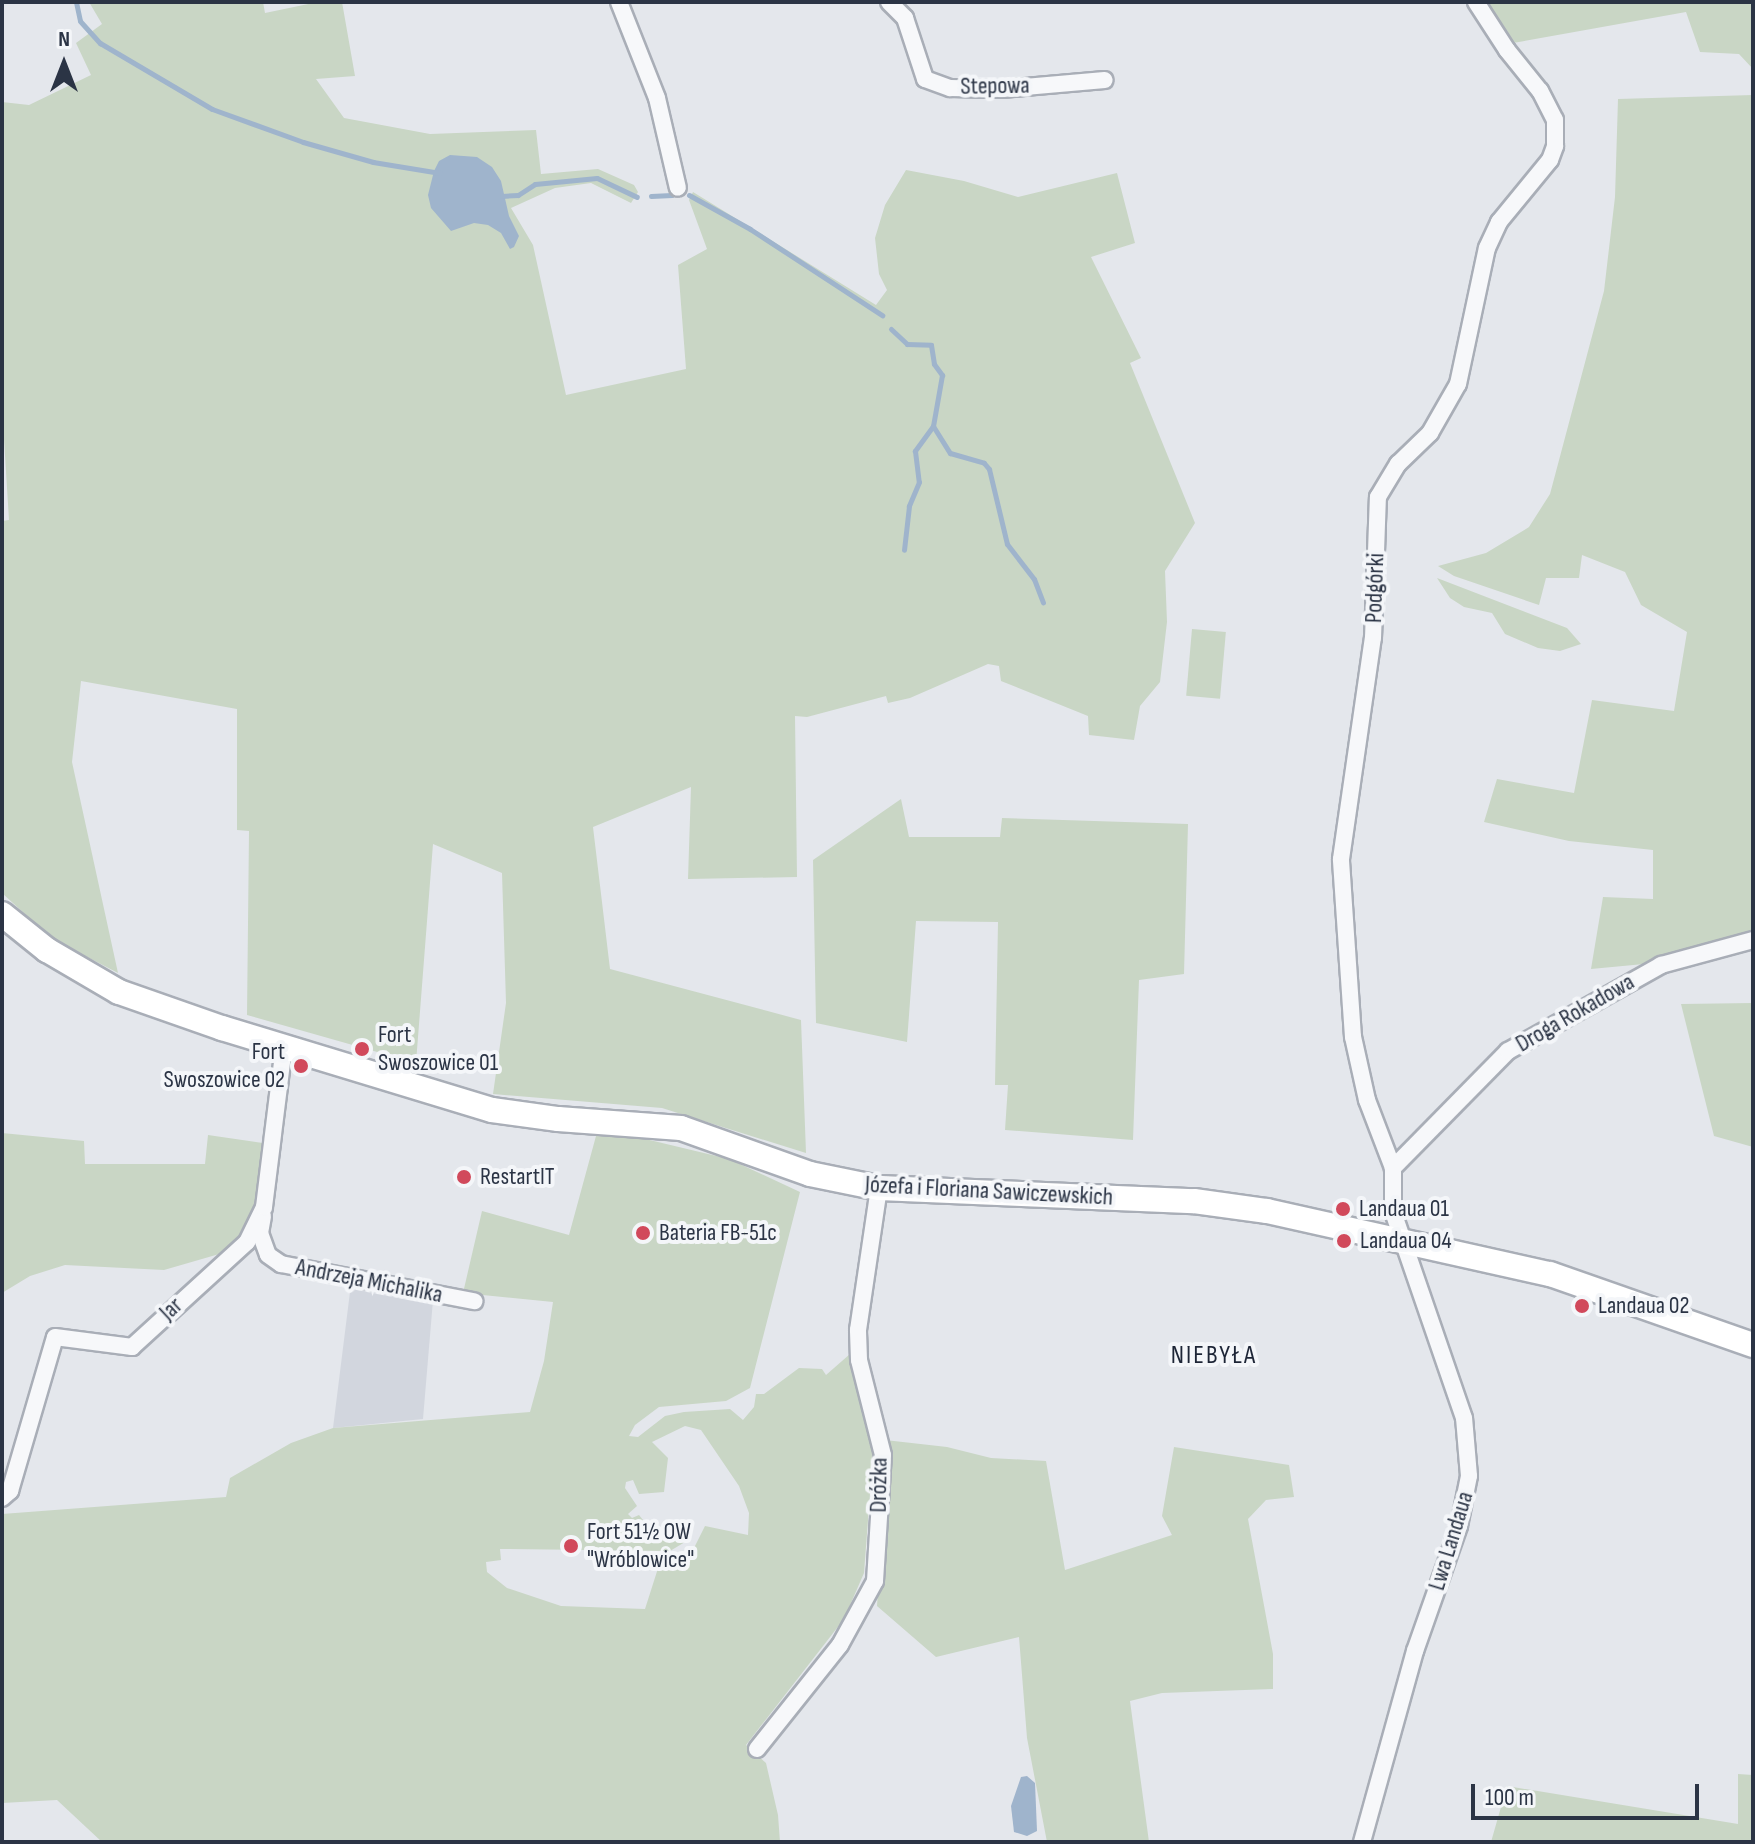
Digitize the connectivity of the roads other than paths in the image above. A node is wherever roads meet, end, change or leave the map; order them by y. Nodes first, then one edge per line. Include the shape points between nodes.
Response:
1 (619, 2) edge
2 (889, 2) edge
3 (1476, 2) edge
4 (1105, 80) dead end
5 (678, 188) dead end
6 (2, 914) edge
7 (1753, 940) edge
8 (284, 1046) junction
9 (1393, 1168) junction
10 (879, 1188) junction
11 (264, 1207) junction
12 (1402, 1240) junction
13 (474, 1301) dead end
14 (1753, 1345) edge
15 (2, 1498) edge
16 (757, 1749) dead end
17 (1362, 1842) edge

1 - 5 street via 657,98
2 - 4 street, Stepowa via 905,18 925,79 950,88 1002,89
3 - 9 street, Podgórki via 1540,91 1555,120 1555,146 1550,160 1499,222 1487,248 1458,384 1430,433 1398,464 1378,497 1373,638 1341,859 1353,1037 1367,1100
6 - 8 street, Józefa i Floriana Sawiczewskich via 47,950 119,992
7 - 9 street, Droga Rokadowa via 1661,965 1508,1051
8 - 10 street, Józefa i Floriana Sawiczewskich via 492,1110 681,1128 810,1174
8 - 11 street, Jar
9 - 12 street, Podgórki via 1393,1212
10 - 12 street, Józefa i Floriana Sawiczewskich via 1194,1201
10 - 16 street, Dróżka via 858,1330 867,1396 883,1455 875,1581 840,1645
11 - 13 street, Andrzeja Michalika via 260,1233 268,1255 281,1264
11 - 15 street, Jar via 247,1242 132,1347 55,1337 10,1491
12 - 14 street, Józefa i Floriana Sawiczewskich via 1550,1274
12 - 17 street, Lwa Landaua via 1457,1391 1470,1450 1469,1476 1459,1526 1415,1651

